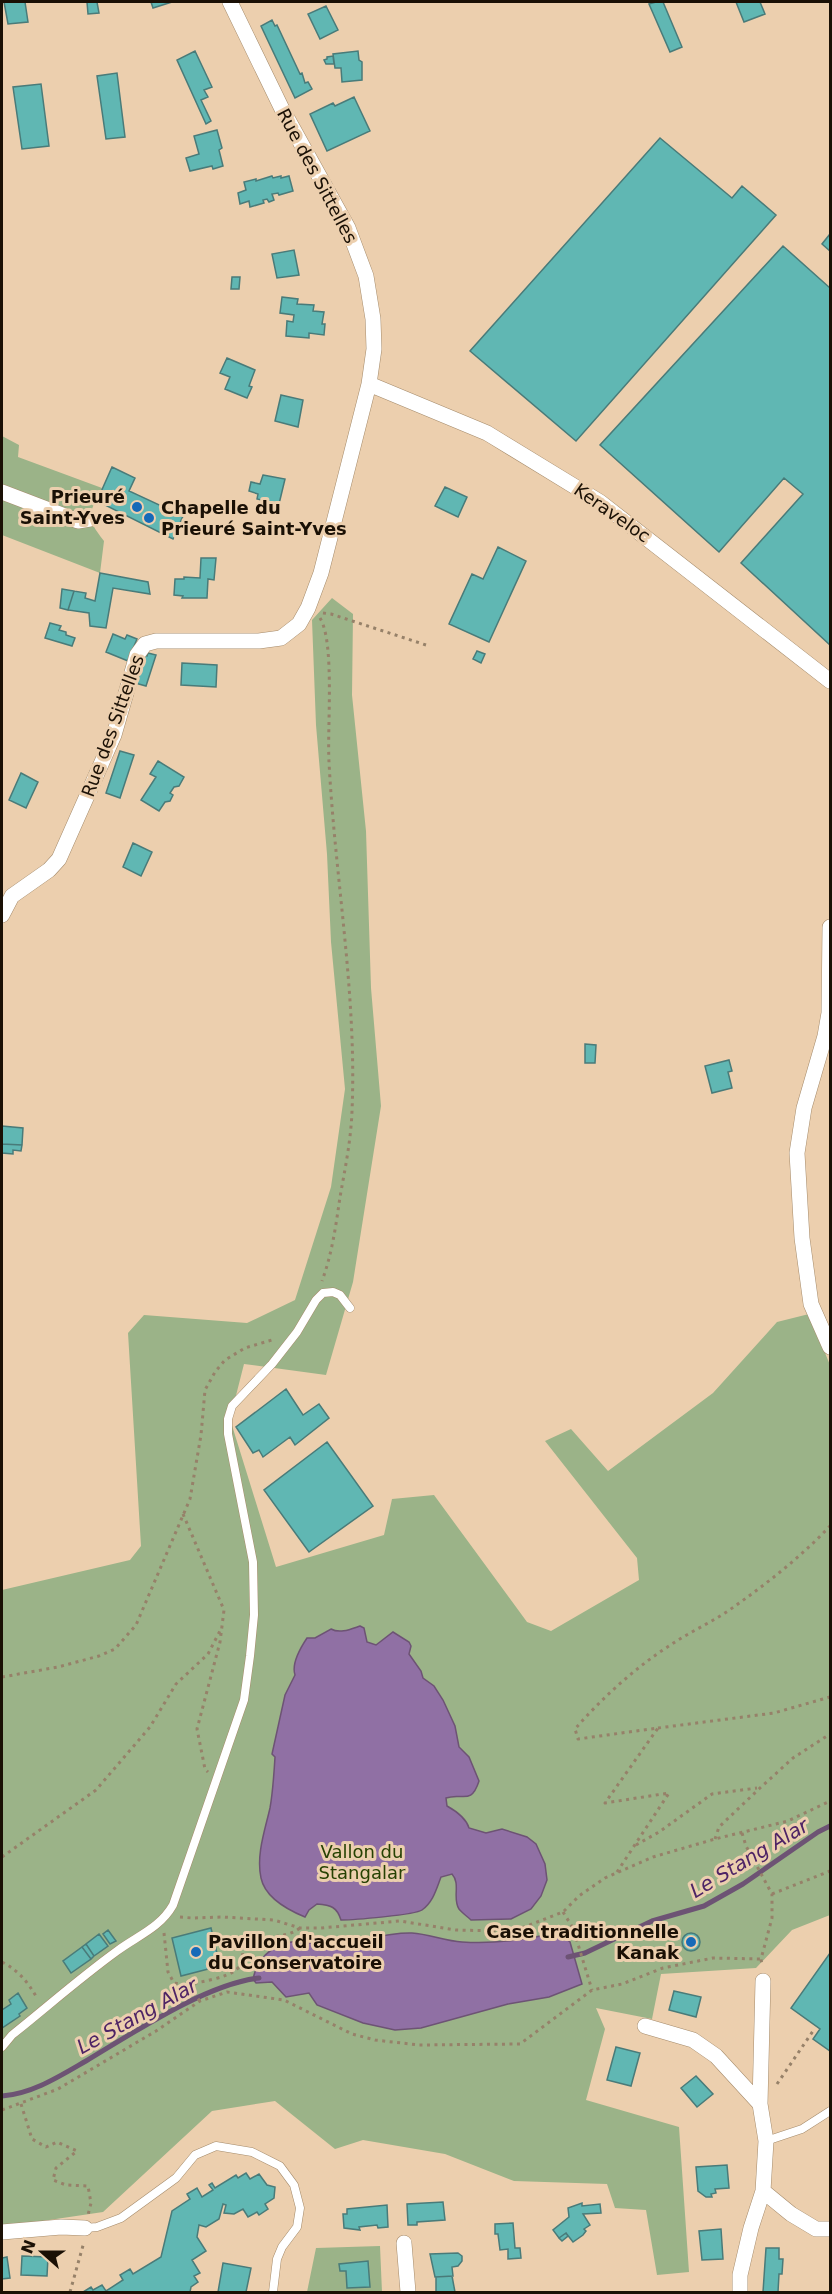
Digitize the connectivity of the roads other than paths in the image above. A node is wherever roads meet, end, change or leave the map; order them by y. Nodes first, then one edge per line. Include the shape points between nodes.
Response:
1 (230, 2) edge
2 (369, 384) junction
3 (2, 492) edge
4 (90, 519) dead end
5 (831, 681) edge
6 (2, 915) edge
7 (831, 927) edge
8 (828, 1038) edge
9 (350, 1308) dead end
10 (831, 1347) edge
11 (763, 1981) road end
12 (645, 2026) dead end
13 (2, 2047) edge
14 (760, 2104) junction
15 (831, 2110) edge
16 (766, 2141) junction
17 (763, 2191) junction
18 (85, 2228) joint
19 (831, 2229) edge
20 (2, 2232) edge
21 (404, 2243) dead end
22 (273, 2292) edge
23 (408, 2292) edge
24 (740, 2292) edge

1 - 2 street, Rue des Sittelles via 282,109 348,228 366,276 374,339
2 - 5 street, Keraveloc via 487,433 600,502
2 - 6 street, Rue des Sittelles via 321,573 299,624 281,638 258,641 145,644 138,655 114,735 59,859 12,896
3 - 4 street via 78,521
7 - 8 street
8 - 10 street via 804,1108 797,1153 811,1304
9 - 13 lane via 339,1295 323,1293 272,1364 232,1406 228,1419 253,1562 254,1615 244,1700 173,1905 158,1925 108,1957
11 - 14 street
12 - 14 street via 693,2040 716,2056
14 - 16 street
15 - 16 lane via 802,2129
16 - 17 street
17 - 19 street via 816,2229
17 - 24 street via 740,2275
18 - 20 street
18 - 22 lane via 121,2218 176,2178 195,2155 216,2146 252,2152 280,2166 294,2185 300,2208 297,2227 277,2259
21 - 23 street

